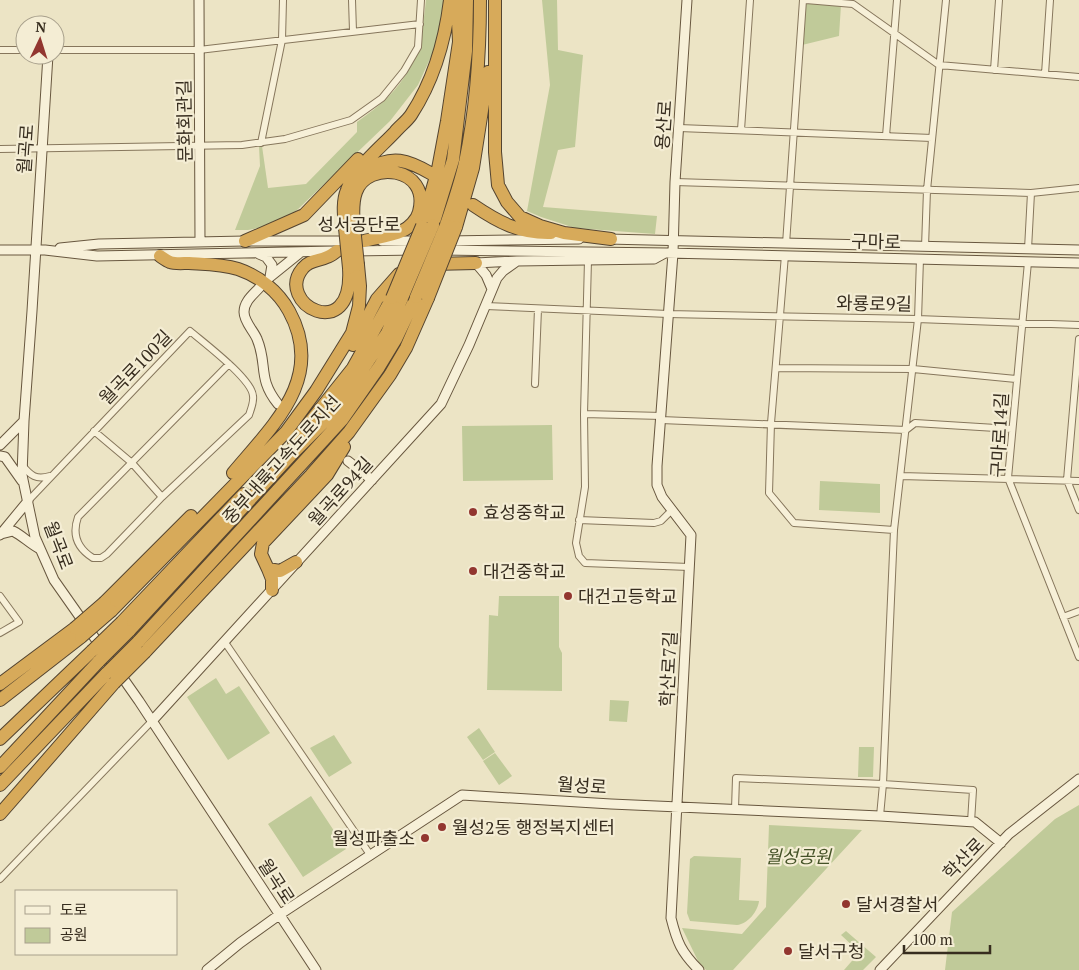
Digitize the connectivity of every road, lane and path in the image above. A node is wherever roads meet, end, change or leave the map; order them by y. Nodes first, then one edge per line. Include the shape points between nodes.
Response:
1 (199, 0) edge
2 (283, 0) edge
3 (352, 0) edge
4 (421, 0) edge
5 (450, 0) edge
6 (457, 0) edge
7 (467, 0) edge
8 (480, 0) edge
9 (495, 0) edge
10 (687, 0) edge
11 (750, 0) edge
12 (805, 0) edge
13 (897, 0) edge
14 (946, 0) edge
15 (999, 0) edge
16 (1050, 0) edge
17 (420, 24) junction
18 (353, 31) junction
19 (894, 33) junction
20 (282, 40) junction
21 (0, 50) edge
22 (15, 50) edge
23 (65, 50) edge
24 (199, 50) junction
25 (47, 65) edge
26 (940, 65) junction
27 (994, 70) junction
28 (1045, 74) junction
29 (1079, 78) edge
30 (422, 95) junction
31 (679, 128) junction
32 (742, 130) junction
33 (794, 133) junction
34 (886, 136) junction
35 (932, 138) junction
36 (261, 143) junction
37 (201, 146) junction
38 (41, 148) junction
39 (0, 149) edge
40 (432, 174) dead end
41 (675, 182) junction
42 (789, 186) junction
43 (1079, 188) edge
44 (927, 190) junction
45 (1031, 193) junction
46 (473, 204) dead end
47 (428, 226) junction
48 (451, 226) junction
49 (349, 228) junction
50 (564, 233) junction
51 (611, 239) junction
52 (245, 240) junction
53 (674, 240) junction
54 (364, 241) junction
55 (200, 242) junction
56 (786, 244) junction
57 (925, 248) junction
58 (1028, 249) junction
59 (0, 250) edge
60 (35, 250) junction
61 (45, 250) junction
62 (1079, 250) edge
63 (337, 251) junction
64 (256, 252) junction
65 (301, 252) junction
66 (670, 253) junction
67 (160, 256) junction
68 (785, 256) junction
69 (920, 258) junction
70 (588, 260) junction
71 (517, 261) junction
72 (1028, 262) junction
73 (476, 263) junction
74 (1079, 263) edge
75 (354, 267) junction
76 (260, 286) dead end
77 (492, 289) junction
78 (422, 298) junction
79 (486, 306) junction
80 (538, 308) junction
81 (586, 310) junction
82 (668, 314) junction
83 (780, 317) junction
84 (918, 319) junction
85 (1021, 322) junction
86 (1079, 325) edge
87 (1079, 339) edge
88 (229, 364) junction
89 (776, 368) junction
90 (913, 370) junction
91 (390, 375) junction
92 (1016, 379) junction
93 (535, 384) dead end
94 (278, 404) dead end
95 (584, 414) junction
96 (662, 418) junction
97 (24, 421) junction
98 (771, 423) junction
99 (1012, 429) junction
100 (906, 430) junction
101 (94, 431) junction
102 (0, 445) edge
103 (0, 456) edge
104 (348, 461) dead end
105 (132, 463) junction
106 (22, 465) junction
107 (233, 474) junction
108 (51, 476) junction
109 (901, 476) junction
110 (1008, 478) junction
111 (372, 480) junction
112 (1067, 480) junction
113 (1079, 481) edge
114 (23, 482) junction
115 (229, 489) junction
116 (162, 497) junction
117 (28, 501) junction
118 (672, 510) junction
119 (1079, 510) edge
120 (579, 520) junction
121 (894, 530) junction
122 (1, 535) edge
123 (40, 549) junction
124 (296, 562) junction
125 (689, 568) junction
126 (268, 569) junction
127 (272, 590) junction
128 (0, 596) edge
129 (108, 606) junction
130 (1079, 611) edge
131 (1063, 617) junction
132 (78, 632) junction
133 (0, 633) edge
134 (224, 641) junction
135 (141, 647) junction
136 (95, 656) junction
137 (1079, 657) edge
138 (111, 678) junction
139 (0, 684) edge
140 (0, 700) edge
141 (152, 721) junction
142 (0, 739) edge
143 (0, 767) edge
144 (1079, 779) edge
145 (883, 784) junction
146 (0, 785) edge
147 (676, 806) junction
148 (735, 809) junction
149 (0, 814) edge
150 (880, 816) junction
151 (972, 822) junction
152 (1001, 843) junction
153 (371, 856) junction
154 (0, 879) edge
155 (279, 915) junction
156 (207, 970) edge
157 (316, 970) edge
158 (699, 970) edge
159 (880, 970) edge

1 - 24 main road, 문화회관길
2 - 20 street
3 - 18 street
4 - 17 street
5 - 30 highway via 439,55
6 - 47 highway via 459,42
7 - 47 highway, 중부내륙고속도로지선 via 466,50 453,160
8 - 48 highway via 480,52 475,99
9 - 48 highway via 473,168
9 - 50 highway via 498,185 520,217
10 - 31 main road, 용산로
11 - 32 street
12 - 19 street via 853,4
12 - 33 street
13 - 19 street
14 - 26 street
15 - 27 street
16 - 28 street
17 - 18 street
17 - 36 street via 418,47 382,98 351,120
18 - 20 street
19 - 26 street
19 - 34 street
20 - 24 street
20 - 36 street
21 - 22 street
23 - 24 street
24 - 37 main road, 문화회관길
25 - 38 main road, 월곡로
26 - 27 street
26 - 35 street
27 - 28 street
28 - 29 street
30 - 49 highway via 410,116 352,178 344,210
30 - 52 highway via 304,215
31 - 32 street
31 - 41 main road, 용산로
32 - 33 street
33 - 34 street
33 - 42 street
34 - 35 street
35 - 44 street
36 - 37 street
37 - 38 street
37 - 55 main road, 문화회관길
38 - 39 street
38 - 60 main road, 월곡로
40 - 49 highway via 402,160 370,168 356,179 350,193 347,210
41 - 42 street
41 - 53 main road, 용산로
42 - 44 street
42 - 56 street
43 - 45 street
44 - 45 street
44 - 57 street
45 - 58 street
46 - 50 highway via 497,221 534,234
47 - 136 highway, 중부내륙고속도로지선, bridge via 397,298 387,332 335,411
48 - 78 highway, bridge
49 - 54 highway via 356,191 370,177 393,171 406,176 418,187 421,203 417,218 402,231
49 - 75 highway
50 - 51 highway
51 - 53 main road, 성서공단로
51 - 54 main road, 성서공단로
52 - 54 main road, 성서공단로
52 - 55 main road, 성서공단로
53 - 56 main road, 구마로
53 - 66 main road, 용산로
55 - 61 main road, 성서공단로 via 99,244
56 - 57 main road, 구마로
57 - 58 main road, 구마로
58 - 62 main road, 구마로
59 - 60 main road, 성서공단로
60 - 61 main road, 성서공단로
60 - 97 main road, 월곡로
61 - 67 main road, 성서공단로 via 97,256
63 - 65 main road, 성서공단로
63 - 66 main road, 성서공단로
63 - 75 highway via 302,269 297,283 304,304 324,313 339,307 345,301
64 - 65 main road, 성서공단로
64 - 65 main road via 270,261 270,277
64 - 67 main road, 성서공단로
66 - 68 main road, 구마로
66 - 70 main road via 654,259
66 - 82 main road, 학산로7길
67 - 107 highway via 170,262 237,269 258,278 285,303 298,330 302,363 290,400 281,416
68 - 69 main road, 구마로
68 - 83 street
69 - 72 main road, 구마로
69 - 84 street
70 - 71 main road
70 - 81 street
71 - 73 main road
71 - 77 main road, 월곡로94길 via 503,271
72 - 74 main road, 구마로
72 - 85 street, 구마로14길
73 - 77 main road
73 - 115 highway via 435,264 399,274 377,299 322,395 290,437
75 - 107 highway via 353,308 333,352 281,428
75 - 115 highway via 360,286 359,306 344,348 286,432
76 - 94 main road via 246,302 244,312 261,350 266,386
77 - 79 main road, 월곡로94길
78 - 91 highway via 406,348
78 - 135 highway, 중부내륙고속도로지선 via 342,420
79 - 80 street, 와룡로9길
79 - 111 main road, 월곡로94길 via 441,404
80 - 81 street, 와룡로9길
80 - 93 street
81 - 82 street, 와룡로9길
81 - 95 street
82 - 83 street, 와룡로9길
82 - 96 main road, 학산로7길
83 - 84 street, 와룡로9길
83 - 89 street
84 - 85 street, 와룡로9길
84 - 90 street
85 - 86 street, 와룡로9길
85 - 92 street, 구마로14길
87 - 112 street
88 - 101 street, 월곡로100길 via 190,331
88 - 105 street
88 - 116 street, 월곡로100길 via 251,388 253,396 249,415
89 - 90 street
89 - 98 street
90 - 92 street
90 - 100 street
91 - 126 highway via 327,475 262,543 261,554
91 - 135 highway via 349,432 312,475
92 - 99 street, 구마로14길
95 - 96 street
95 - 120 street via 585,486
96 - 98 street
96 - 118 main road, 학산로7길 via 657,485
97 - 102 main road
97 - 106 main road, 월곡로
98 - 100 street
98 - 121 street via 769,493 794,523
99 - 100 street via 915,424
99 - 110 street, 구마로14길
100 - 109 street
101 - 105 street
101 - 108 street, 월곡로100길
103 - 114 main road via 5,456
104 - 111 main road
105 - 116 street
105 - 116 street, 월곡로100길 via 78,517 75,526 79,546 93,558 108,554
106 - 108 street via 41,479
106 - 114 main road, 월곡로
107 - 129 highway
108 - 117 street, 월곡로100길
109 - 110 street
109 - 121 street
110 - 112 street
110 - 131 street, 구마로14길
111 - 124 main road, 월곡로94길
112 - 113 street
112 - 119 street
114 - 117 main road, 월곡로
115 - 129 highway
117 - 122 main road
117 - 123 main road, 월곡로
118 - 120 street via 654,523
118 - 125 main road, 학산로7길 via 691,535
120 - 125 street via 576,543 579,556 585,563
121 - 145 street
122 - 123 main road via 13,531
123 - 141 main road, 월곡로 via 54,580
124 - 126 highway via 280,571
124 - 127 main road, 월곡로94길
125 - 147 main road, 학산로7길
126 - 127 highway
127 - 134 main road, 월곡로94길
128 - 133 street via 19,622
129 - 132 highway, bridge
130 - 131 street
131 - 137 street, 구마로14길
132 - 139 highway
132 - 140 highway
134 - 141 main road, 월곡로94길
134 - 153 street
135 - 138 highway, bridge
136 - 142 highway
136 - 143 highway, 중부내륙고속도로지선
138 - 146 highway
138 - 149 highway
141 - 154 street
141 - 155 main road, 월곡로
144 - 152 main road, 학산로
145 - 148 street via 736,778
145 - 150 street
145 - 151 street via 973,790
147 - 148 main road, 월성로
147 - 153 main road, 월성로 via 462,795
147 - 158 main road, 학산로7길 via 671,918 684,956
148 - 150 main road, 월성로
150 - 151 main road, 월성로
151 - 152 main road
152 - 159 main road, 학산로
153 - 155 main road, 월성로
155 - 156 main road, 월성로
155 - 157 main road, 월곡로

